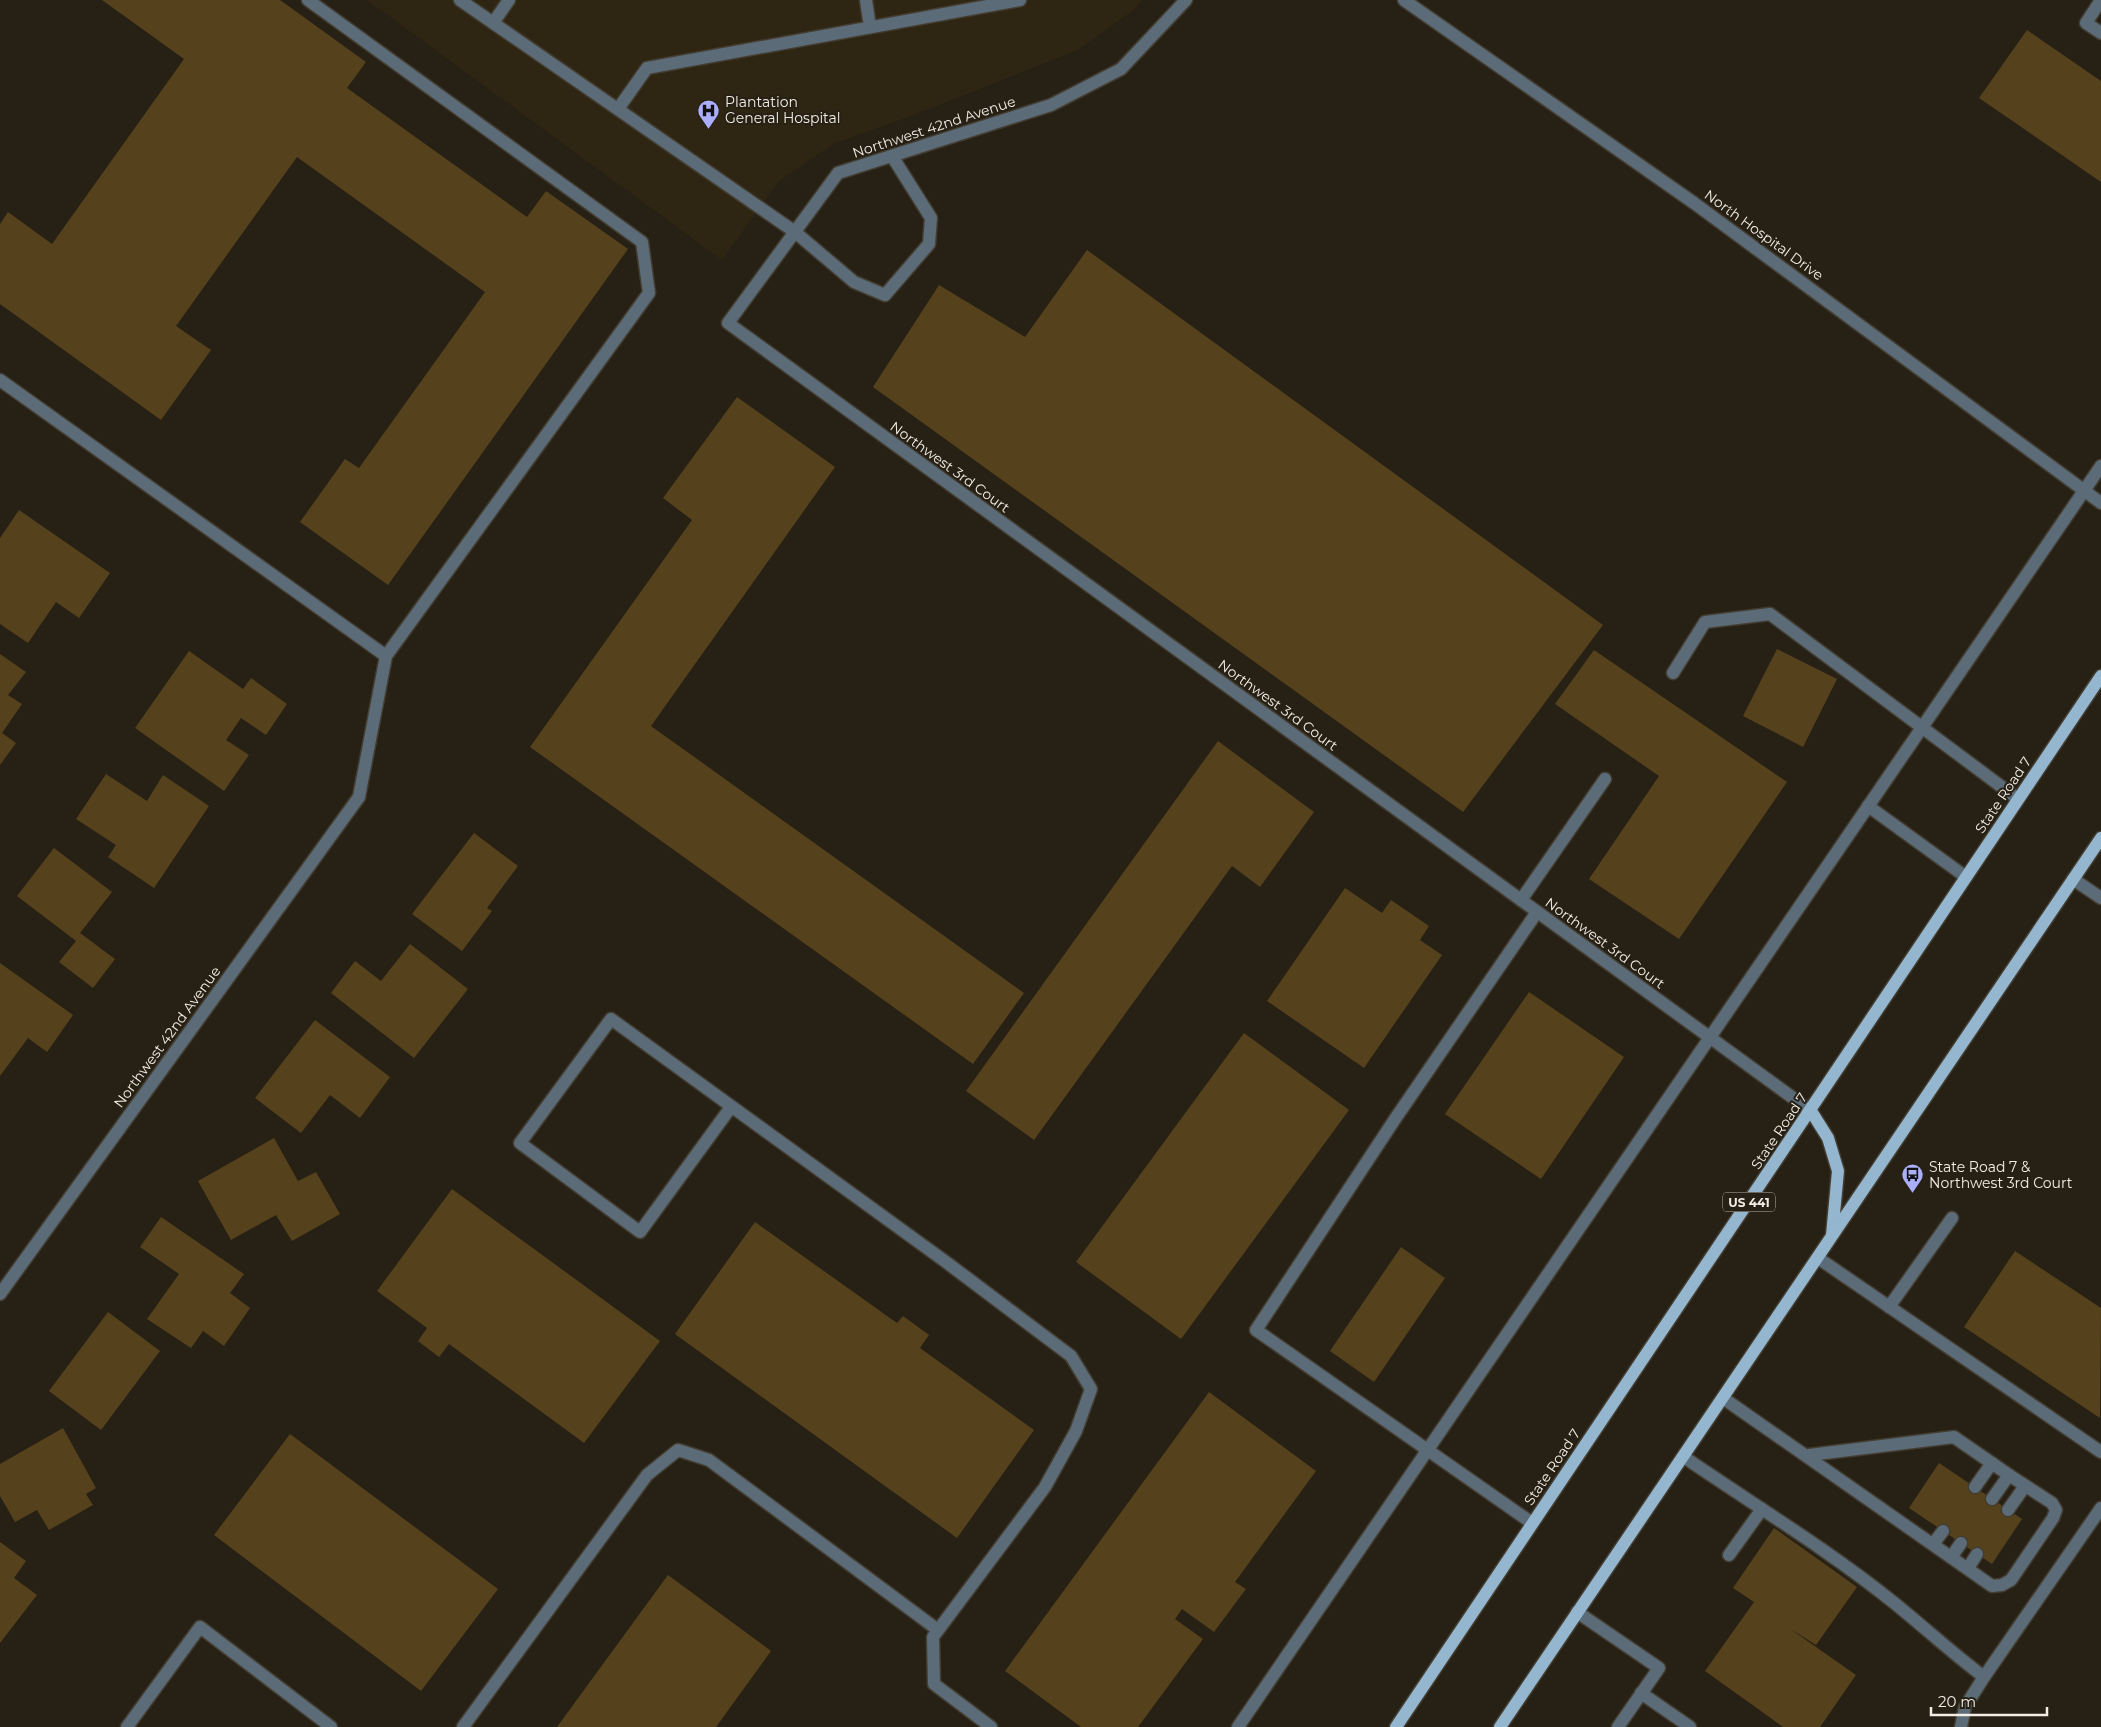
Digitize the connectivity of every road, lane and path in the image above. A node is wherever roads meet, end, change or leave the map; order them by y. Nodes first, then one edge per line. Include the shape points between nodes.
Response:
1 (308, 0) edge
2 (460, 0) edge
3 (509, 0) edge
4 (866, 0) edge
5 (1020, 0) edge
6 (1186, 0) edge
7 (1404, 0) edge
8 (2101, 0) edge
9 (492, 23) junction
10 (870, 27) junction
11 (2101, 33) edge
12 (618, 110) junction
13 (892, 156) junction
14 (795, 232) junction
15 (728, 323) joint
16 (0, 380) edge
17 (2101, 466) edge
18 (2085, 490) junction
19 (2101, 503) edge
20 (386, 656) junction
21 (1673, 673) dead end
22 (2101, 676) edge
23 (1921, 729) junction
24 (1605, 779) dead end
25 (2018, 799) junction
26 (1868, 806) junction
27 (2101, 838) edge
28 (1966, 877) junction
29 (2073, 879) junction
30 (2101, 898) edge
31 (1521, 900) junction
32 (1537, 912) junction
33 (1708, 1038) junction
34 (731, 1107) junction
35 (1811, 1111) junction
36 (1952, 1218) dead end
37 (1832, 1237) junction
38 (1818, 1258) junction
39 (0, 1294) edge
40 (1889, 1307) junction
41 (1723, 1398) junction
42 (1428, 1450) junction
43 (2101, 1452) edge
44 (1809, 1456) junction
45 (1684, 1457) junction
46 (1992, 1463) junction
47 (2009, 1475) junction
48 (2025, 1486) junction
49 (1974, 1487) dead end
50 (1992, 1498) dead end
51 (2101, 1508) edge
52 (1762, 1509) junction
53 (2008, 1510) dead end
54 (1532, 1523) junction
55 (1943, 1530) dead end
56 (1961, 1543) dead end
57 (1933, 1544) junction
58 (1977, 1554) dead end
59 (1729, 1555) dead end
60 (1952, 1556) junction
61 (1968, 1568) junction
62 (1577, 1612) junction
63 (938, 1630) junction
64 (1984, 1677) junction
65 (1641, 1693) junction
66 (127, 1727) edge
67 (331, 1727) edge
68 (463, 1727) edge
69 (991, 1727) edge
70 (1238, 1727) edge
71 (1396, 1727) edge
72 (1500, 1727) edge
73 (1618, 1727) edge
74 (1690, 1727) edge
75 (1961, 1727) edge

1 - 20 street via 642,242 649,293
2 - 9 street
3 - 9 street
4 - 10 street
5 - 10 street
6 - 13 street, Northwest 42nd Avenue via 1121,69 1051,105
7 - 18 street, North Hospital Drive via 1694,203
8 - 11 street via 2086,23
9 - 12 street
10 - 12 street via 647,68
12 - 14 street
13 - 14 street, Northwest 42nd Avenue via 838,173
13 - 14 street via 931,218 928,244 885,295 854,282
14 - 15 street, Northwest 42nd Avenue
15 - 31 street, Northwest 3rd Court
16 - 20 street
17 - 18 street
18 - 19 street, North Hospital Drive
18 - 23 street
20 - 39 street, Northwest 42nd Avenue via 359,797
21 - 23 street via 1705,622 1770,614
22 - 25 main road, State Road 7 / US 441
23 - 25 street
23 - 26 street
24 - 31 street
25 - 28 main road, State Road 7 / US 441
26 - 28 street
26 - 33 street
27 - 29 main road
28 - 35 main road, State Road 7 / US 441
29 - 30 street
29 - 37 main road
31 - 32 street, Northwest 3rd Court
32 - 33 street, Northwest 3rd Court
32 - 42 street via 1256,1330
33 - 35 street, Northwest 3rd Court
33 - 42 street
34 - 34 street via 640,1232 520,1143 611,1019
34 - 63 street via 1071,1356 1091,1389 1076,1431 1045,1486
35 - 37 main road via 1828,1138 1838,1171
35 - 54 main road, State Road 7 / US 441
36 - 40 street
37 - 38 main road
38 - 40 street
38 - 41 main road
40 - 43 street
41 - 44 street
41 - 45 main road
42 - 54 street
42 - 70 street
44 - 46 street via 1954,1437
44 - 57 street
45 - 52 street
45 - 62 main road
46 - 47 street
46 - 49 street
47 - 48 street
47 - 50 street
48 - 53 street
48 - 61 street via 2052,1503 2056,1510 2054,1518 2011,1580 1992,1586
51 - 64 street
52 - 59 street
52 - 64 street via 1893,1602
54 - 71 main road, State Road 7 / US 441
55 - 57 street
56 - 60 street
57 - 60 street
58 - 61 street
60 - 61 street
62 - 65 street via 1659,1668
62 - 72 main road
63 - 68 street via 709,1460 678,1450 647,1475
63 - 69 street via 933,1637 934,1684
64 - 75 street via 1965,1707
65 - 73 street
65 - 74 street
66 - 67 street via 200,1627

